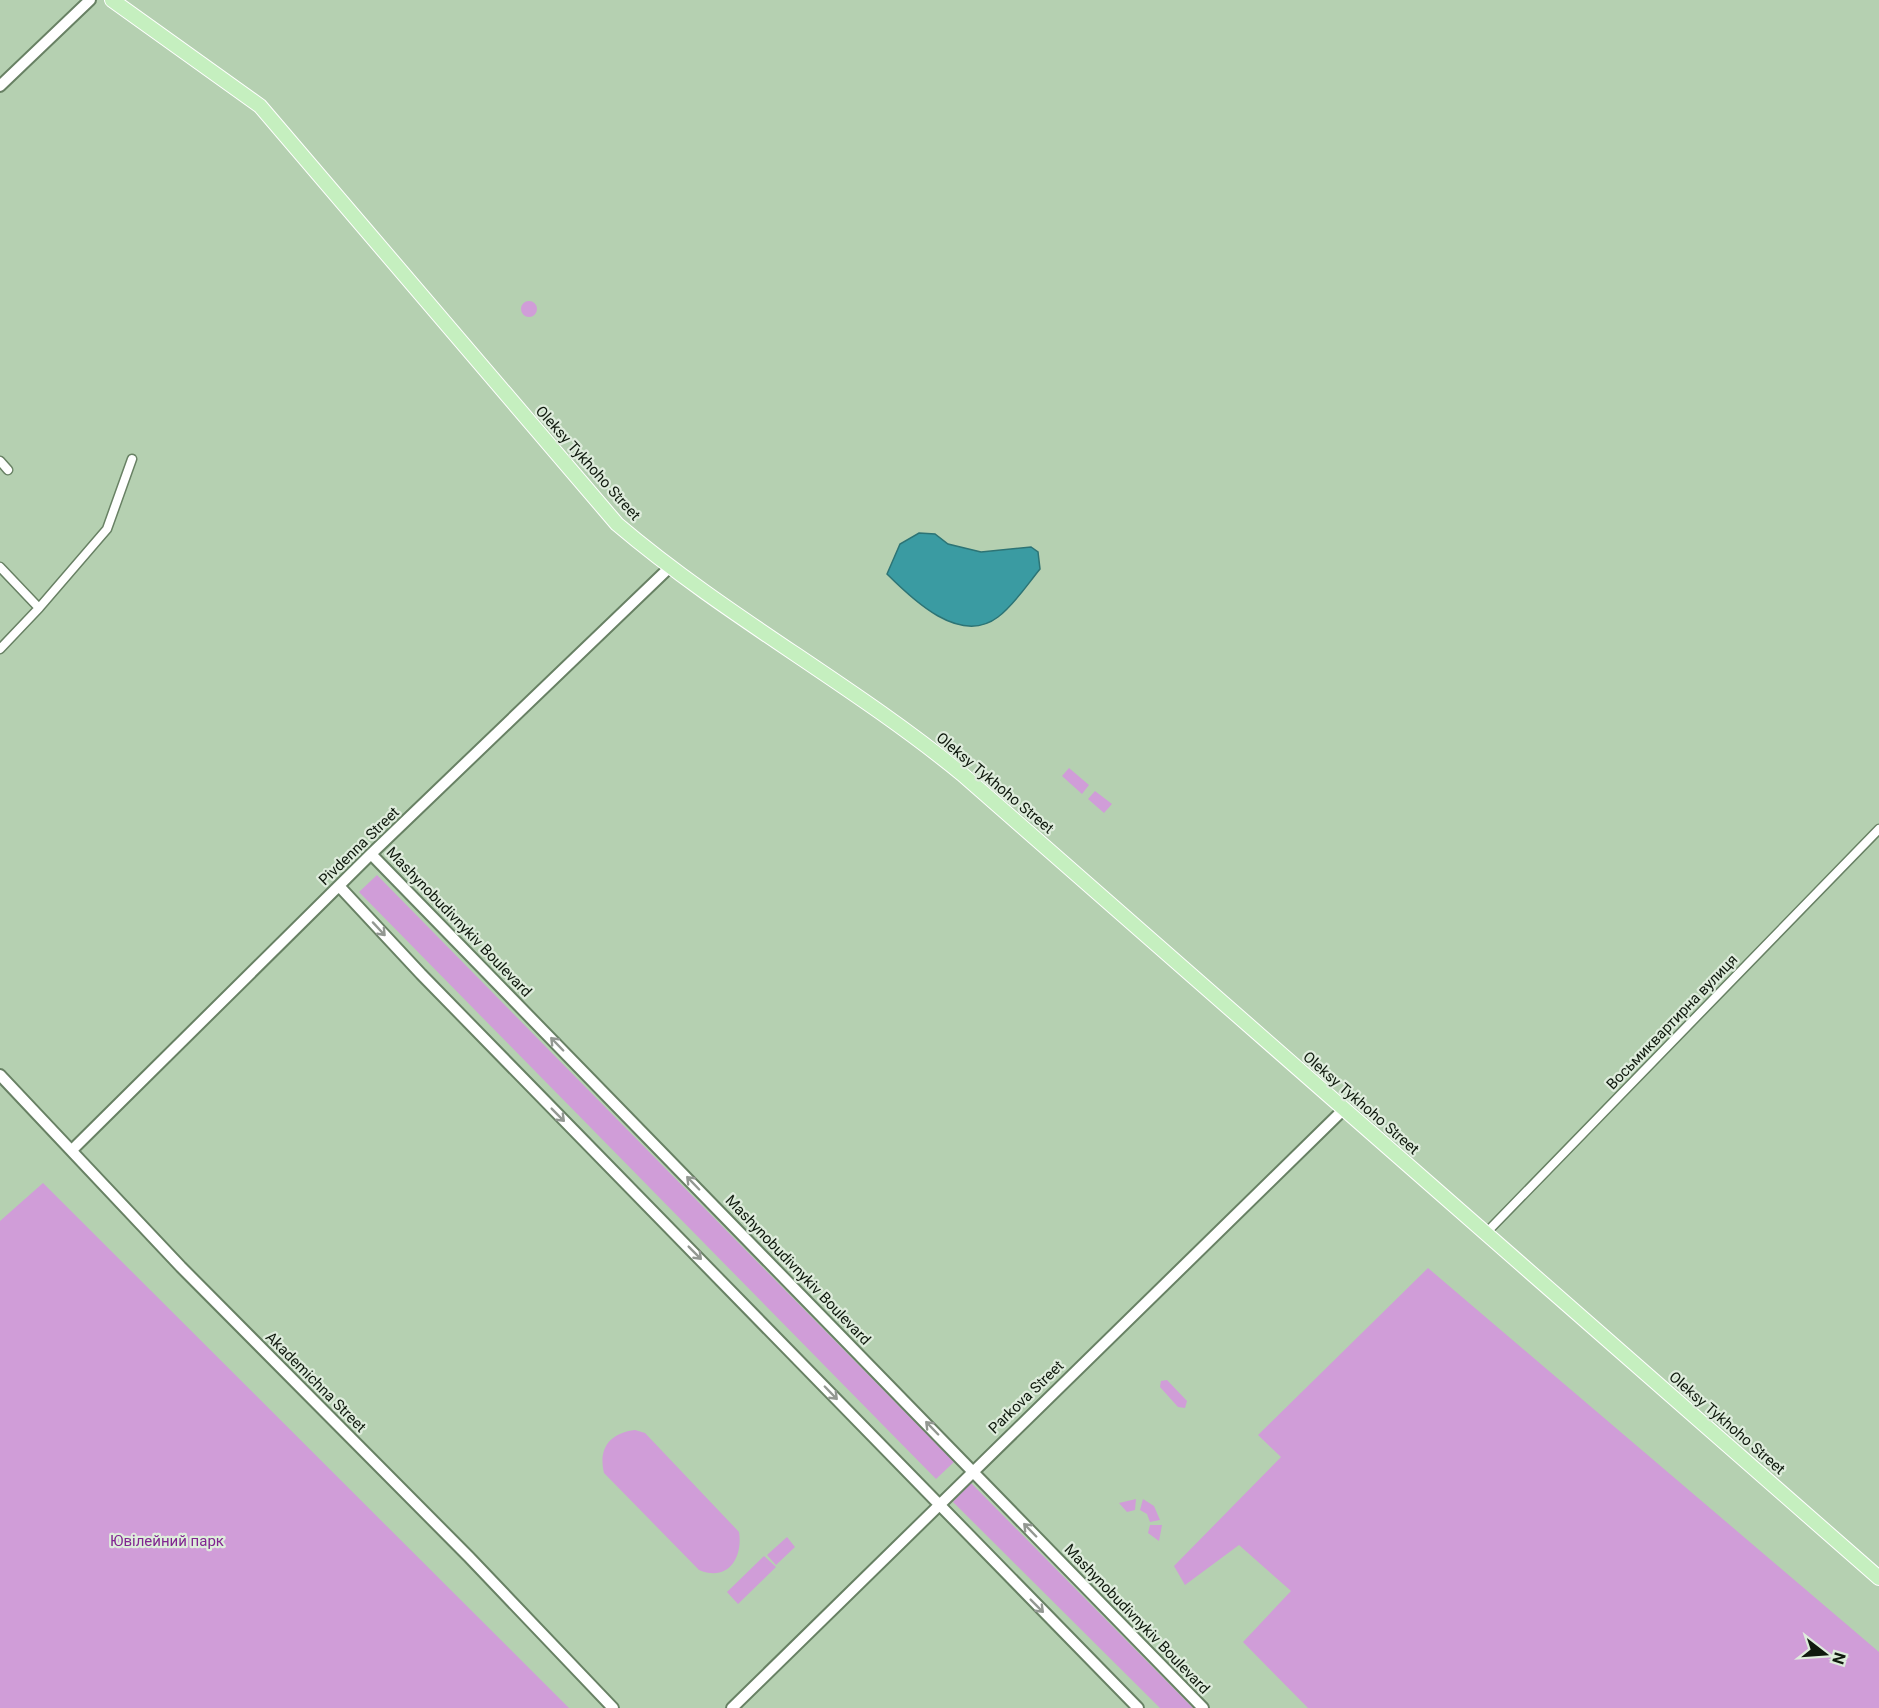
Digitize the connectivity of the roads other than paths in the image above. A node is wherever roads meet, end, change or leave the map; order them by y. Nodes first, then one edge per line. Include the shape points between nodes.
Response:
1 (90, 0) edge
2 (112, 0) edge
3 (0, 86) edge
4 (132, 459) dead end
5 (0, 461) edge
6 (8, 470) dead end
7 (0, 567) edge
8 (670, 567) junction
9 (39, 608) junction
10 (0, 649) edge
11 (1879, 829) edge
12 (371, 854) junction
13 (339, 886) junction
14 (0, 1075) edge
15 (1343, 1110) junction
16 (72, 1150) junction
17 (1485, 1234) junction
18 (973, 1470) junction
19 (938, 1504) junction
20 (1879, 1578) edge
21 (613, 1708) edge
22 (732, 1708) edge
23 (1138, 1708) edge
24 (1203, 1708) edge

1 - 3 street
2 - 8 main road, Oleksy Tykhoho Street via 260,106 598,504
4 - 9 street via 107,529
5 - 6 street
7 - 9 street
8 - 12 street, Pivdenna Street
8 - 15 main road, Oleksy Tykhoho Street via 937,753
9 - 10 street
11 - 17 street, Восьмиквартирна вулиця
12 - 13 street, Pivdenna Street
18 -> 12 street, Mashynobudivnykiv Boulevard
13 - 16 street, Pivdenna Street
13 -> 19 street
14 - 16 street, Akademichna Street
15 - 17 main road, Oleksy Tykhoho Street
15 - 18 street, Parkova Street
16 - 21 street, Akademichna Street via 181,1267
17 - 20 main road, Oleksy Tykhoho Street
18 - 19 street, Parkova Street
24 -> 18 street, Mashynobudivnykiv Boulevard
19 - 22 street, Parkova Street
19 -> 23 street

